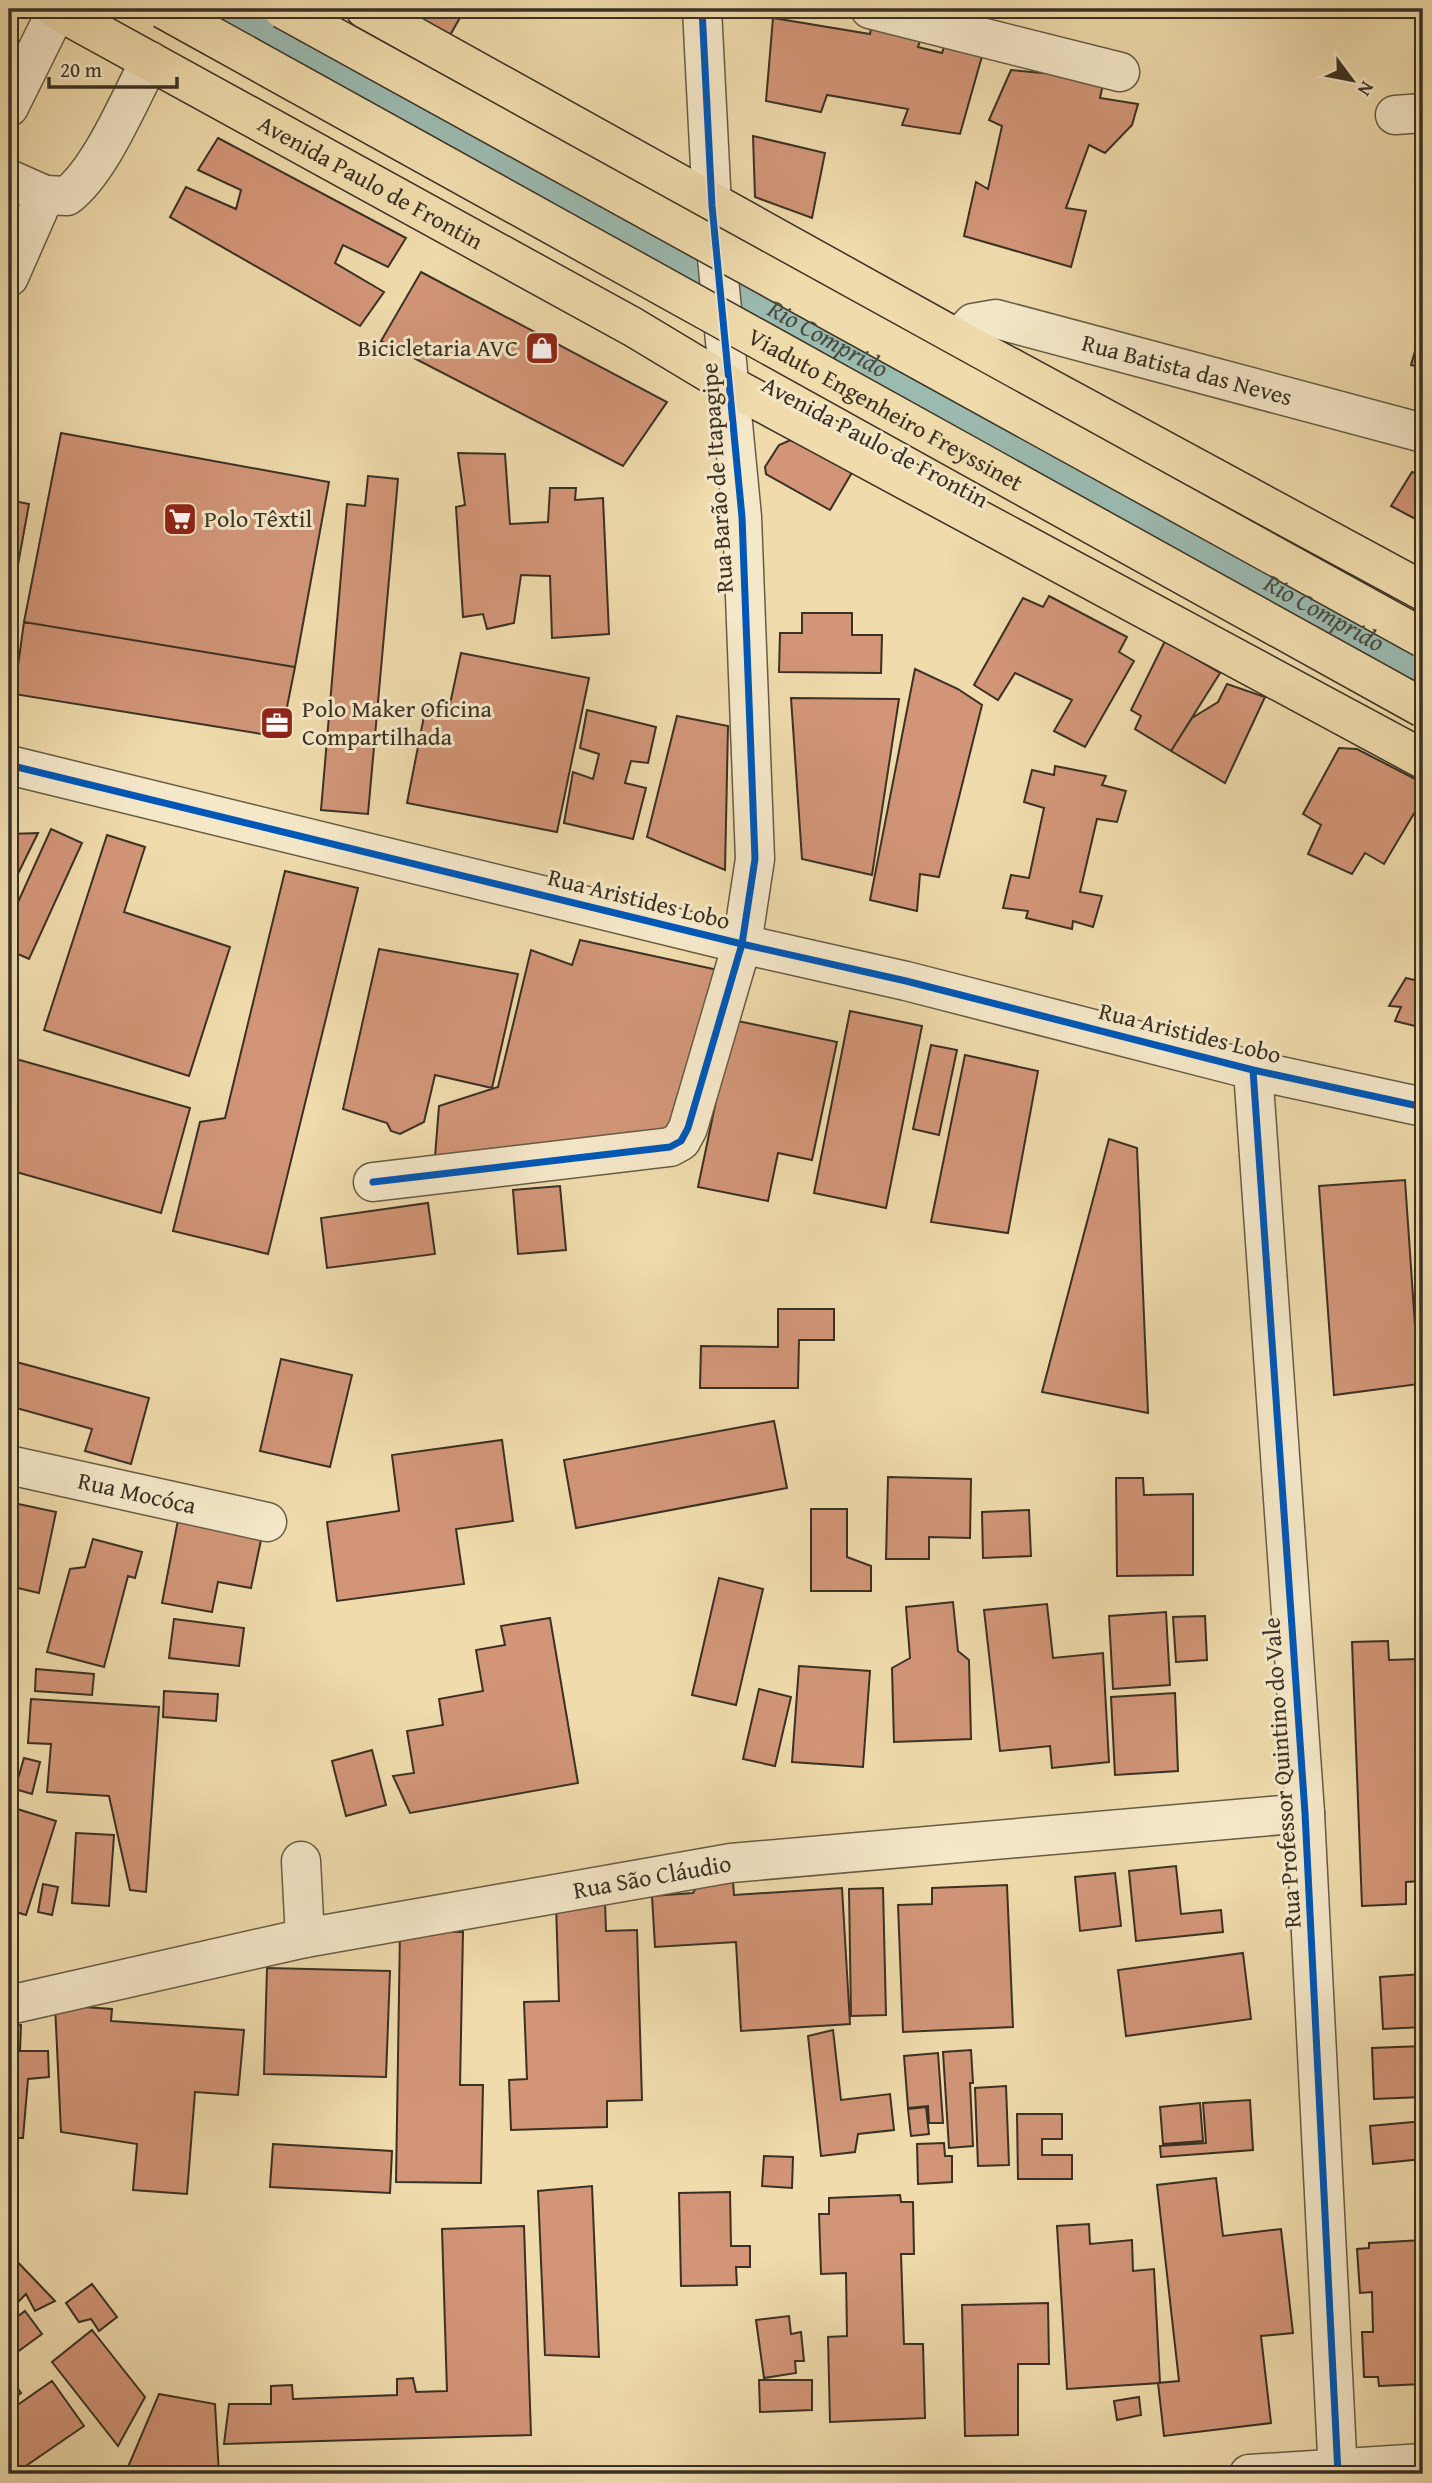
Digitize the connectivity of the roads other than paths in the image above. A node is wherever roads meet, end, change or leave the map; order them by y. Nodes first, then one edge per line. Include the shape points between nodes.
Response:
1 (56, 9) edge
2 (163, 9) edge
3 (283, 9) edge
4 (365, 9) edge
5 (702, 9) edge
6 (870, 9) edge
7 (150, 61) junction
8 (1120, 72) dead end
9 (9, 107) edge
10 (9, 179) edge
11 (45, 195) junction
12 (712, 204) junction
13 (9, 277) edge
14 (958, 339) junction
15 (730, 382) junction
16 (1423, 433) edge
17 (1423, 592) edge
18 (1423, 639) edge
19 (1423, 708) edge
20 (1423, 759) edge
21 (9, 765) edge
22 (742, 944) junction
23 (1253, 1070) junction
24 (1423, 1107) edge
25 (373, 1182) dead end
26 (9, 1465) edge
27 (267, 1522) dead end
28 (1305, 1813) junction
29 (301, 1861) dead end
30 (305, 1938) junction
31 (9, 2005) edge
32 (1423, 2463) edge
33 (1338, 2472) edge
34 (1249, 2474) edge

1 - 7 main road, Avenida Paulo de Frontin
1 - 9 street
2 - 19 main road, Viaduto Engenheiro Freyssinet, bridge
3 - 18 main road, bridge
4 - 12 main road
5 - 12 street, Rua Barão de Itapagipe
6 - 8 street
7 - 11 street via 79,187 66,196
7 - 15 main road, Avenida Paulo de Frontin
10 - 11 street
11 - 13 street
12 - 14 main road
12 - 15 street, Rua Barão de Itapagipe, bridge
14 - 16 street, Rua Batista das Neves via 973,323 996,319
14 - 17 main road
15 - 20 main road, Avenida Paulo de Frontin
15 - 22 street, Rua Barão de Itapagipe via 742,517 755,859
21 - 22 street, Rua Aristides Lobo
22 - 23 street, Rua Aristides Lobo
22 - 25 street, Rua Barão de Itapagipe via 681,1141 670,1147
23 - 24 street, Rua Aristides Lobo
23 - 28 street, Rua Professor Quintino do Vale
26 - 27 street, Rua Mocóca
28 - 30 street, Rua São Cláudio via 731,1863
28 - 33 street, Rua Professor Quintino do Vale
29 - 30 street
30 - 31 street, Rua São Cláudio
32 - 33 street
33 - 34 street

